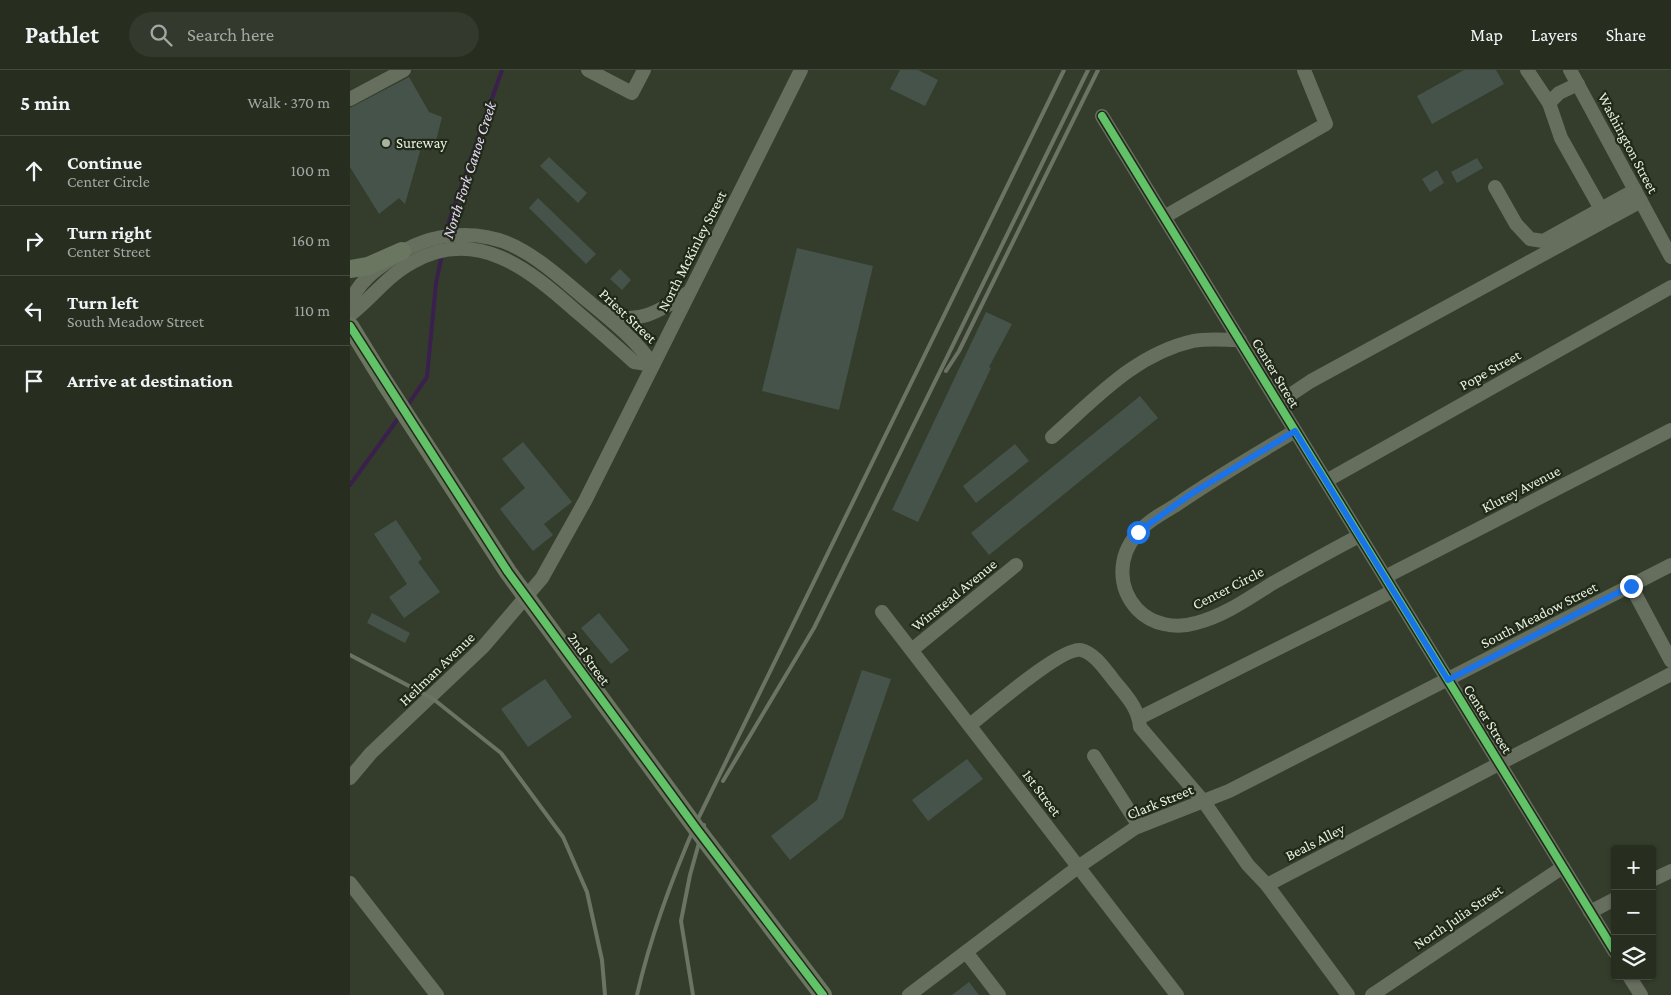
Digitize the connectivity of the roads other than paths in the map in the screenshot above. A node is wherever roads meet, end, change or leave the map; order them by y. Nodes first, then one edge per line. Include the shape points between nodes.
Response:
1 (404, 70) edge
2 (588, 70) edge
3 (644, 70) edge
4 (801, 70) edge
5 (1304, 70) edge
6 (1527, 70) edge
7 (1570, 70) edge
8 (1578, 84) junction
9 (350, 99) edge
10 (1549, 103) junction
11 (1102, 116) dead end
12 (1495, 187) dead end
13 (1638, 196) junction
14 (1601, 209) junction
15 (1164, 217) junction
16 (410, 253) junction
17 (1671, 257) edge
18 (350, 269) edge
19 (1671, 287) edge
20 (689, 292) junction
21 (350, 304) edge
22 (596, 308) junction
23 (350, 315) edge
24 (350, 326) edge
25 (1240, 340) junction
26 (653, 365) junction
27 (1278, 403) junction
28 (1671, 430) edge
29 (1295, 431) junction
30 (1052, 437) dead end
31 (1326, 481) junction
32 (1359, 536) junction
33 (1016, 565) dead end
34 (1671, 566) edge
35 (1385, 577) junction
36 (542, 578) joint
37 (1631, 586) junction
38 (1393, 591) junction
39 (882, 612) dead end
40 (913, 649) junction
41 (1671, 661) edge
42 (1671, 674) edge
43 (1448, 680) junction
44 (1139, 718) junction
45 (970, 725) junction
46 (1094, 756) dead end
47 (1500, 764) junction
48 (350, 778) edge
49 (1204, 802) junction
50 (1139, 826) junction
51 (1078, 867) junction
52 (1562, 867) junction
53 (1671, 871) edge
54 (1656, 878) edge
55 (350, 883) edge
56 (1266, 885) junction
57 (1611, 902) edge
58 (1590, 912) junction
59 (1611, 946) edge
60 (966, 952) junction
61 (1632, 980) edge
62 (437, 995) edge
63 (824, 995) edge
64 (909, 995) edge
65 (999, 995) edge
66 (1177, 995) edge
67 (1348, 995) edge
68 (1372, 995) edge
69 (1641, 995) edge

1 - 9 street
2 - 3 street via 632,93
4 - 20 street, North McKinley Street
5 - 15 street via 1326,124
6 - 10 street
7 - 8 street, Washington Street
8 - 10 street via 1559,93
8 - 13 street, Washington Street
10 - 14 street via 1561,138
11 - 15 street, Center Street
12 - 14 street via 1516,224 1530,239 1543,241
13 - 14 street
13 - 17 street, Washington Street
13 - 27 street
15 - 25 street, Center Street
16 - 18 main road
16 - 21 street, Priest Street via 368,277 353,294
16 - 22 street, Priest Street via 443,236 493,238 525,251
16 - 23 street, Priest Street via 365,304
16 - 26 street, Priest Street via 472,250 500,257 529,271 634,362
19 - 31 street, Pope Street
20 - 22 street via 655,313 634,319
20 - 26 street, North McKinley Street
22 - 26 street, Priest Street via 643,350
24 - 63 main road, 2nd Street, bridge via 508,572 696,828
25 - 27 street, Center Street
25 - 30 street via 1194,341 1143,360
26 - 36 street, North McKinley Street via 585,501
27 - 29 street, Center Street
28 - 35 street, Klutey Avenue
29 - 31 street, Center Street
29 - 32 street, Center Circle via 1191,494 1138,532 1125,552 1122,564 1124,588 1129,599 1144,616 1164,624 1198,623 1233,607
31 - 32 street, Center Street
32 - 35 street, Center Street
33 - 40 street, Winstead Avenue
34 - 37 street, South Meadow Street
35 - 38 street, Center Street
36 - 48 street, Heilman Avenue via 483,647
37 - 41 street
37 - 43 street, South Meadow Street
38 - 43 street, Center Street
38 - 44 street
39 - 40 street, 1st Street
40 - 45 street, 1st Street
42 - 47 street, Beals Alley
43 - 47 street, Center Street
43 - 49 street, Clark Street
44 - 45 street via 1138,712 1098,661 1080,650 1067,652 1046,665
44 - 49 street via 1140,727
45 - 51 street, 1st Street
46 - 50 street
47 - 52 street, Center Street
47 - 56 street, Beals Alley
49 - 50 street, Clark Street
49 - 56 street
50 - 51 street, Clark Street
51 - 60 street, Clark Street
51 - 66 street, 1st Street
52 - 58 street, Center Street
52 - 68 street, North Julia Street
53 - 54 street
55 - 62 street
56 - 67 street
57 - 58 street
58 - 59 street, Center Street
60 - 64 street, Clark Street
60 - 65 street
61 - 69 street

